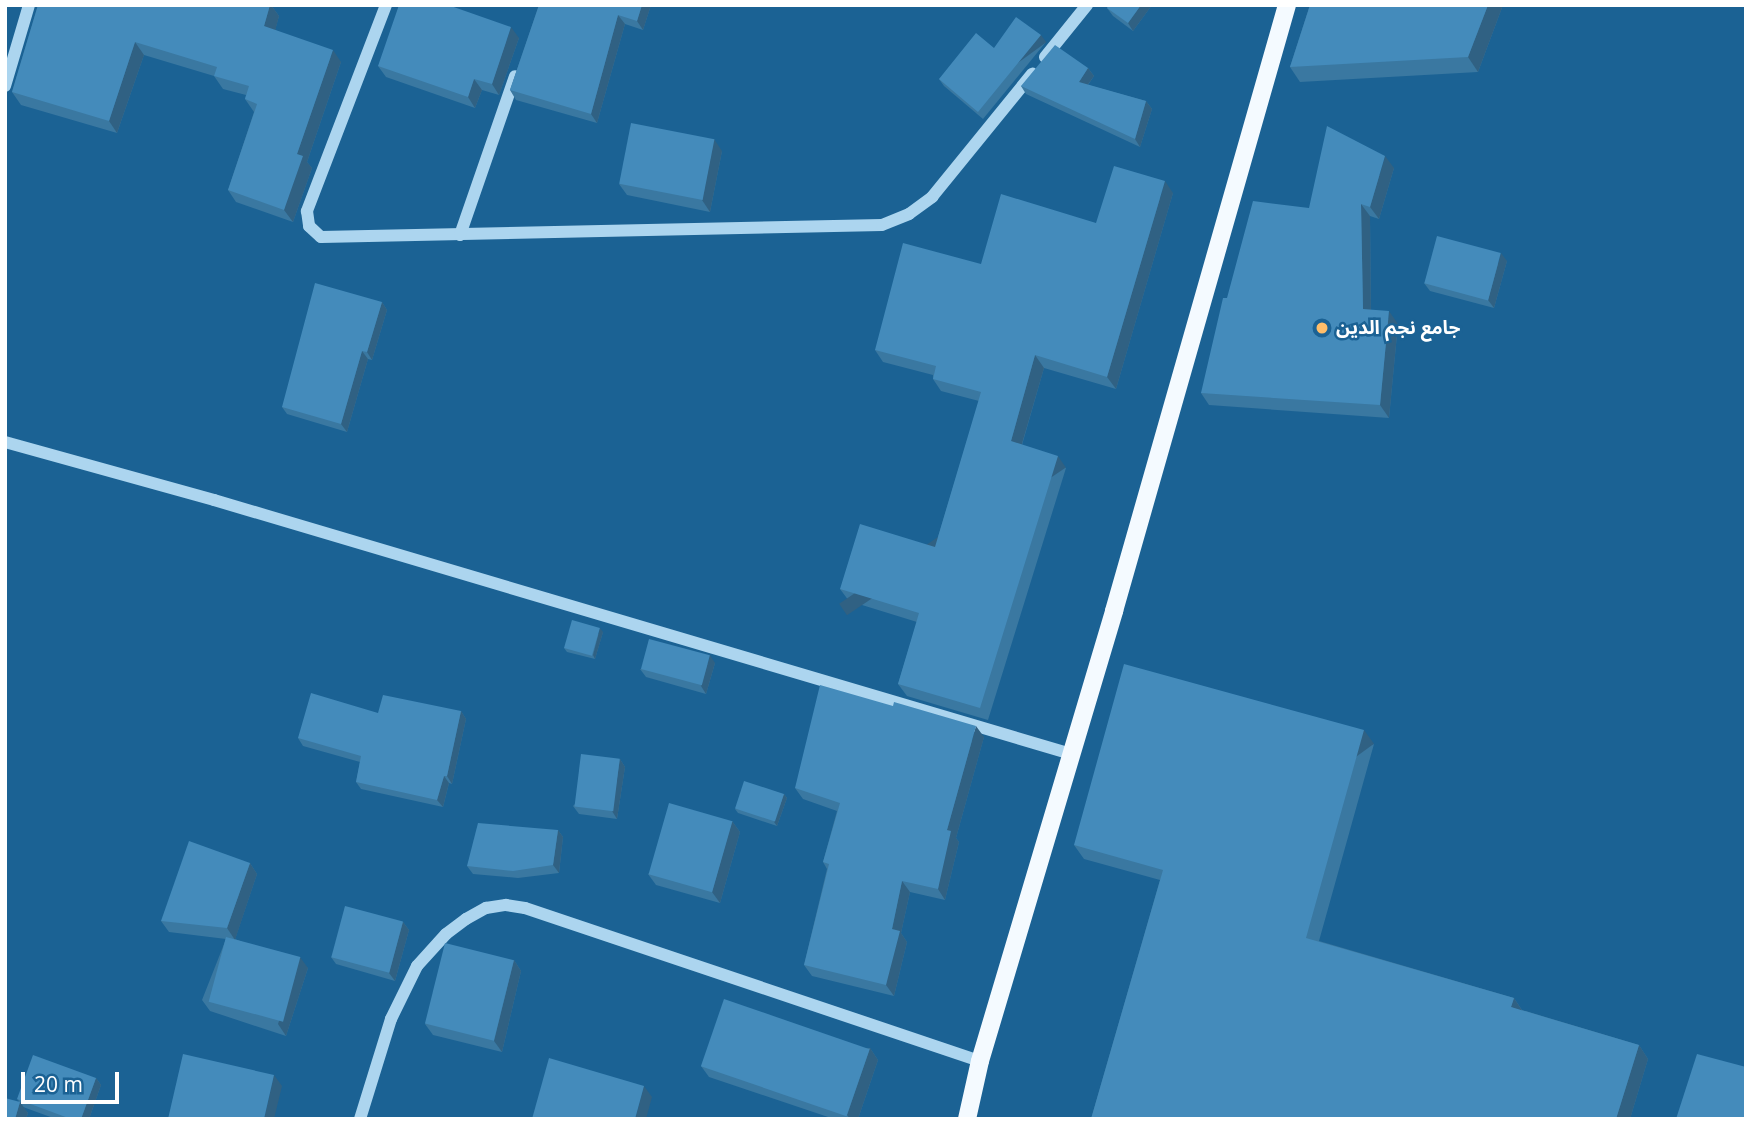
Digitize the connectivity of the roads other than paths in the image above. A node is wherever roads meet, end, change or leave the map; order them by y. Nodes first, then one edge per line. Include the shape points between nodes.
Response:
1 (29, 5) edge
2 (386, 5) edge
3 (1087, 5) edge
4 (1287, 5) edge
5 (518, 69) edge
6 (5, 86) edge
7 (460, 234) junction
8 (5, 442) edge
9 (1071, 754) junction
10 (980, 1061) junction
11 (360, 1119) edge
12 (967, 1119) edge

1 - 6 street
2 - 7 street via 307,219 314,232 330,239
3 - 7 street via 932,197 896,221 867,227
4 - 9 main road
5 - 7 street
8 - 9 street
9 - 10 main road
10 - 11 street via 506,905 485,908 466,919 417,967 391,1019
10 - 12 main road

